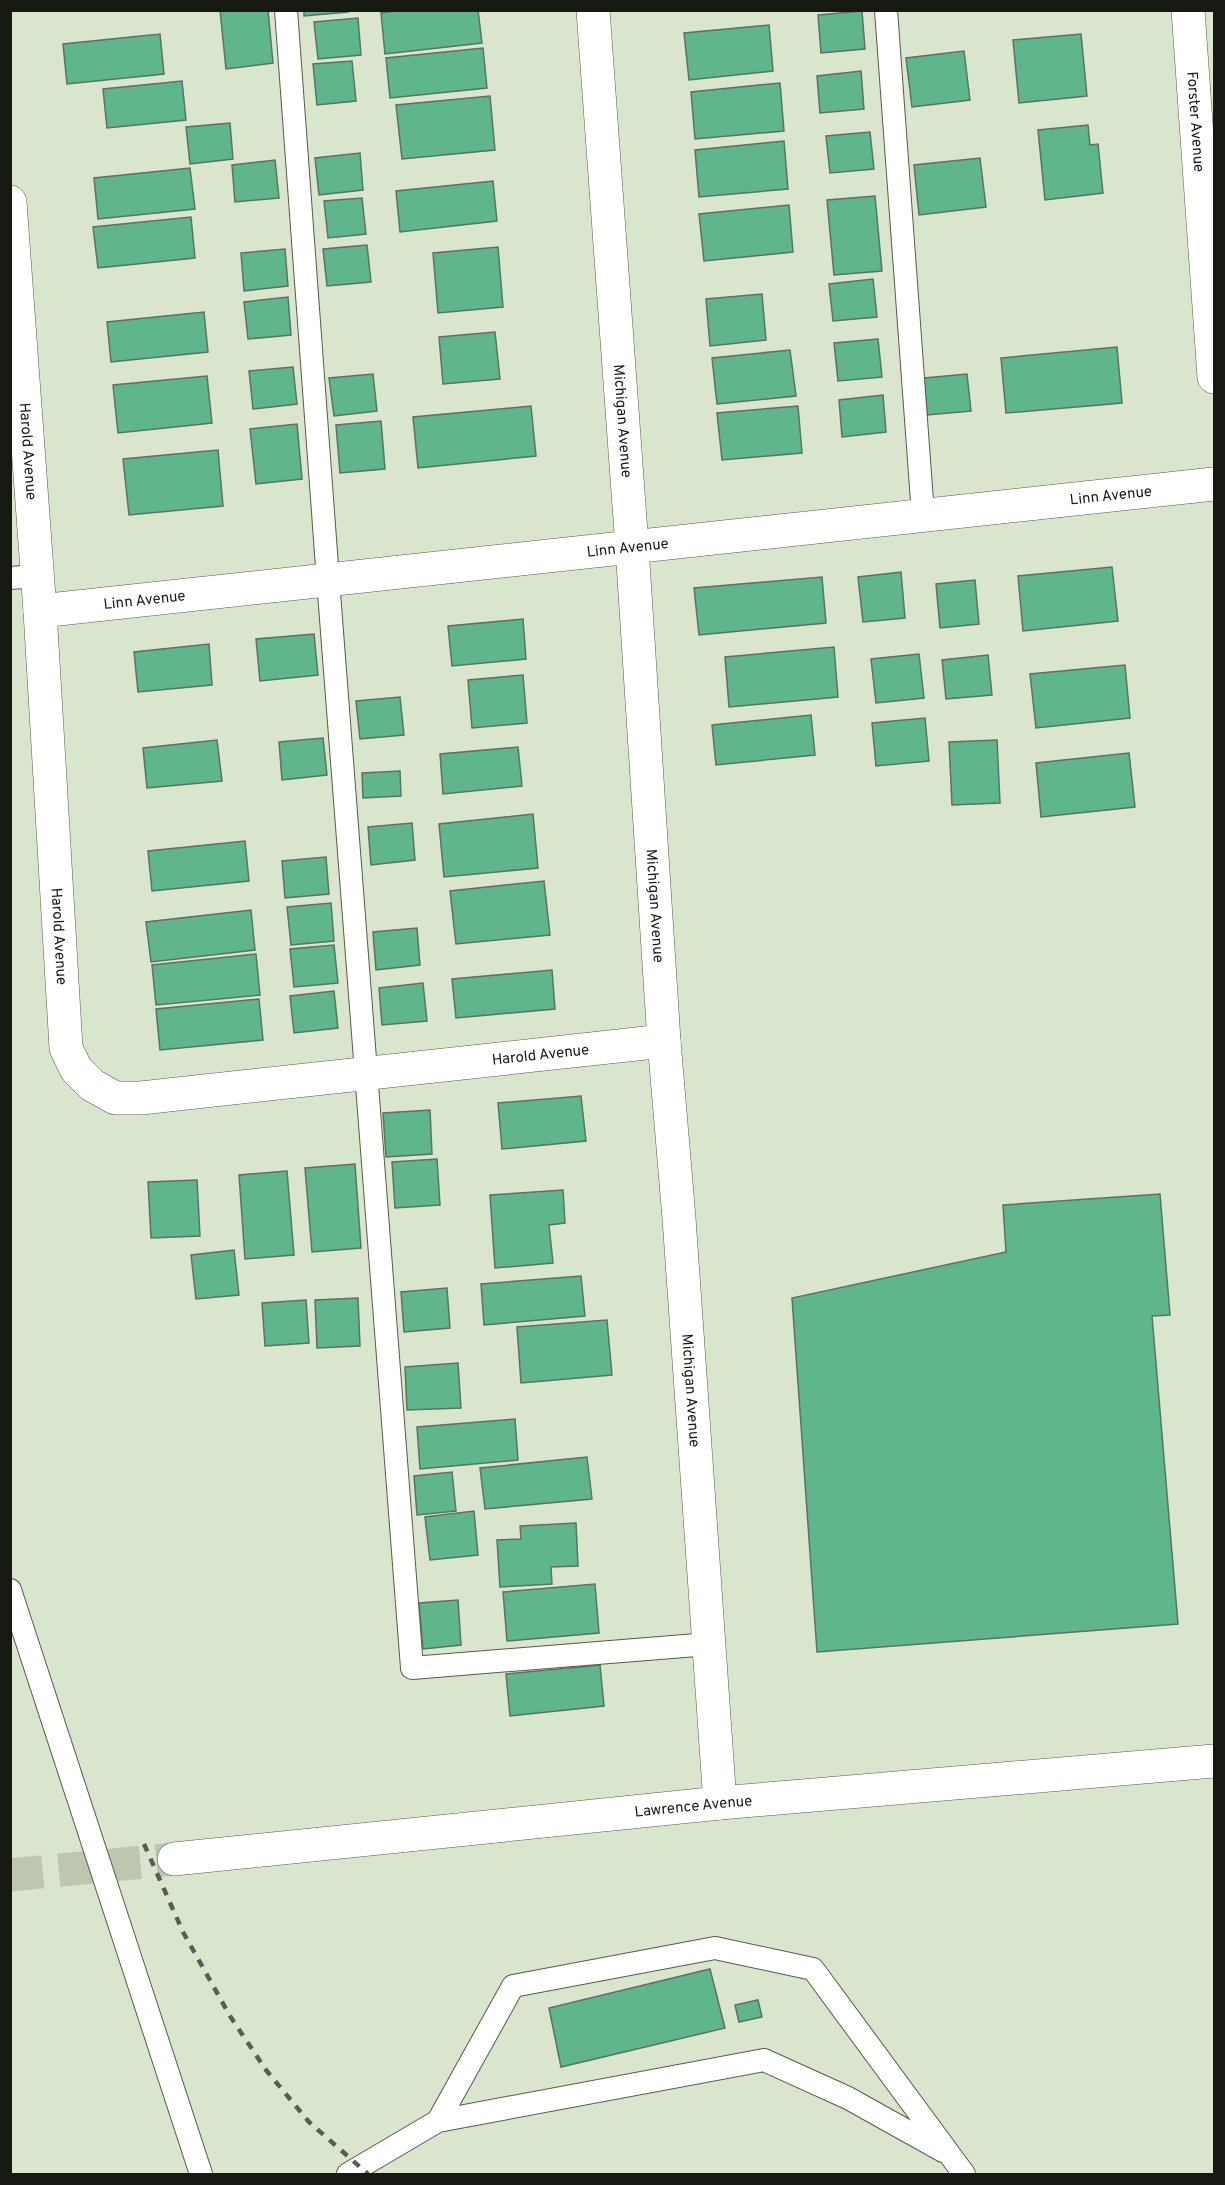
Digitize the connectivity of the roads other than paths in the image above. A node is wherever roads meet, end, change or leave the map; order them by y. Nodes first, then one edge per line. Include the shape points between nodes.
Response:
1 (286, 10) edge
2 (592, 10) edge
3 (886, 10) edge
4 (1188, 10) edge
5 (10, 202) edge
6 (1215, 377) edge
7 (20, 475) edge
8 (1215, 484) edge
9 (923, 515) junction
10 (632, 547) junction
11 (24, 577) edge
12 (328, 580) junction
13 (40, 611) junction
14 (664, 1041) junction
15 (367, 1073) junction
16 (10, 1590) edge
17 (709, 1644) junction
18 (1215, 1761) edge
19 (720, 1803) junction
20 (174, 1859) tunnel mouth
21 (438, 2121) junction
22 (951, 2156) junction
23 (201, 2175) edge
24 (348, 2175) edge
25 (964, 2175) edge

1 - 12 lane
2 - 10 street, Michigan Avenue
3 - 9 lane
4 - 6 street, Forster Avenue
5 - 7 street, Harold Avenue
7 - 11 street, Harold Avenue
8 - 9 street, Linn Avenue
9 - 10 street, Linn Avenue
10 - 12 street, Linn Avenue
10 - 14 street, Michigan Avenue
11 - 13 street, Harold Avenue
12 - 13 street, Linn Avenue
12 - 15 lane
13 - 15 street, Harold Avenue via 66,1048 76,1069 92,1085 115,1098
14 - 15 street, Harold Avenue
14 - 17 street, Michigan Avenue
15 - 17 lane via 412,1668
16 - 23 lane
17 - 19 street, Michigan Avenue
18 - 19 street, Lawrence Avenue
19 - 20 street, Lawrence Avenue
21 - 22 lane via 764,2060 848,2098
21 - 22 lane via 513,1986 714,1947 813,1969
21 - 24 lane
22 - 25 lane

